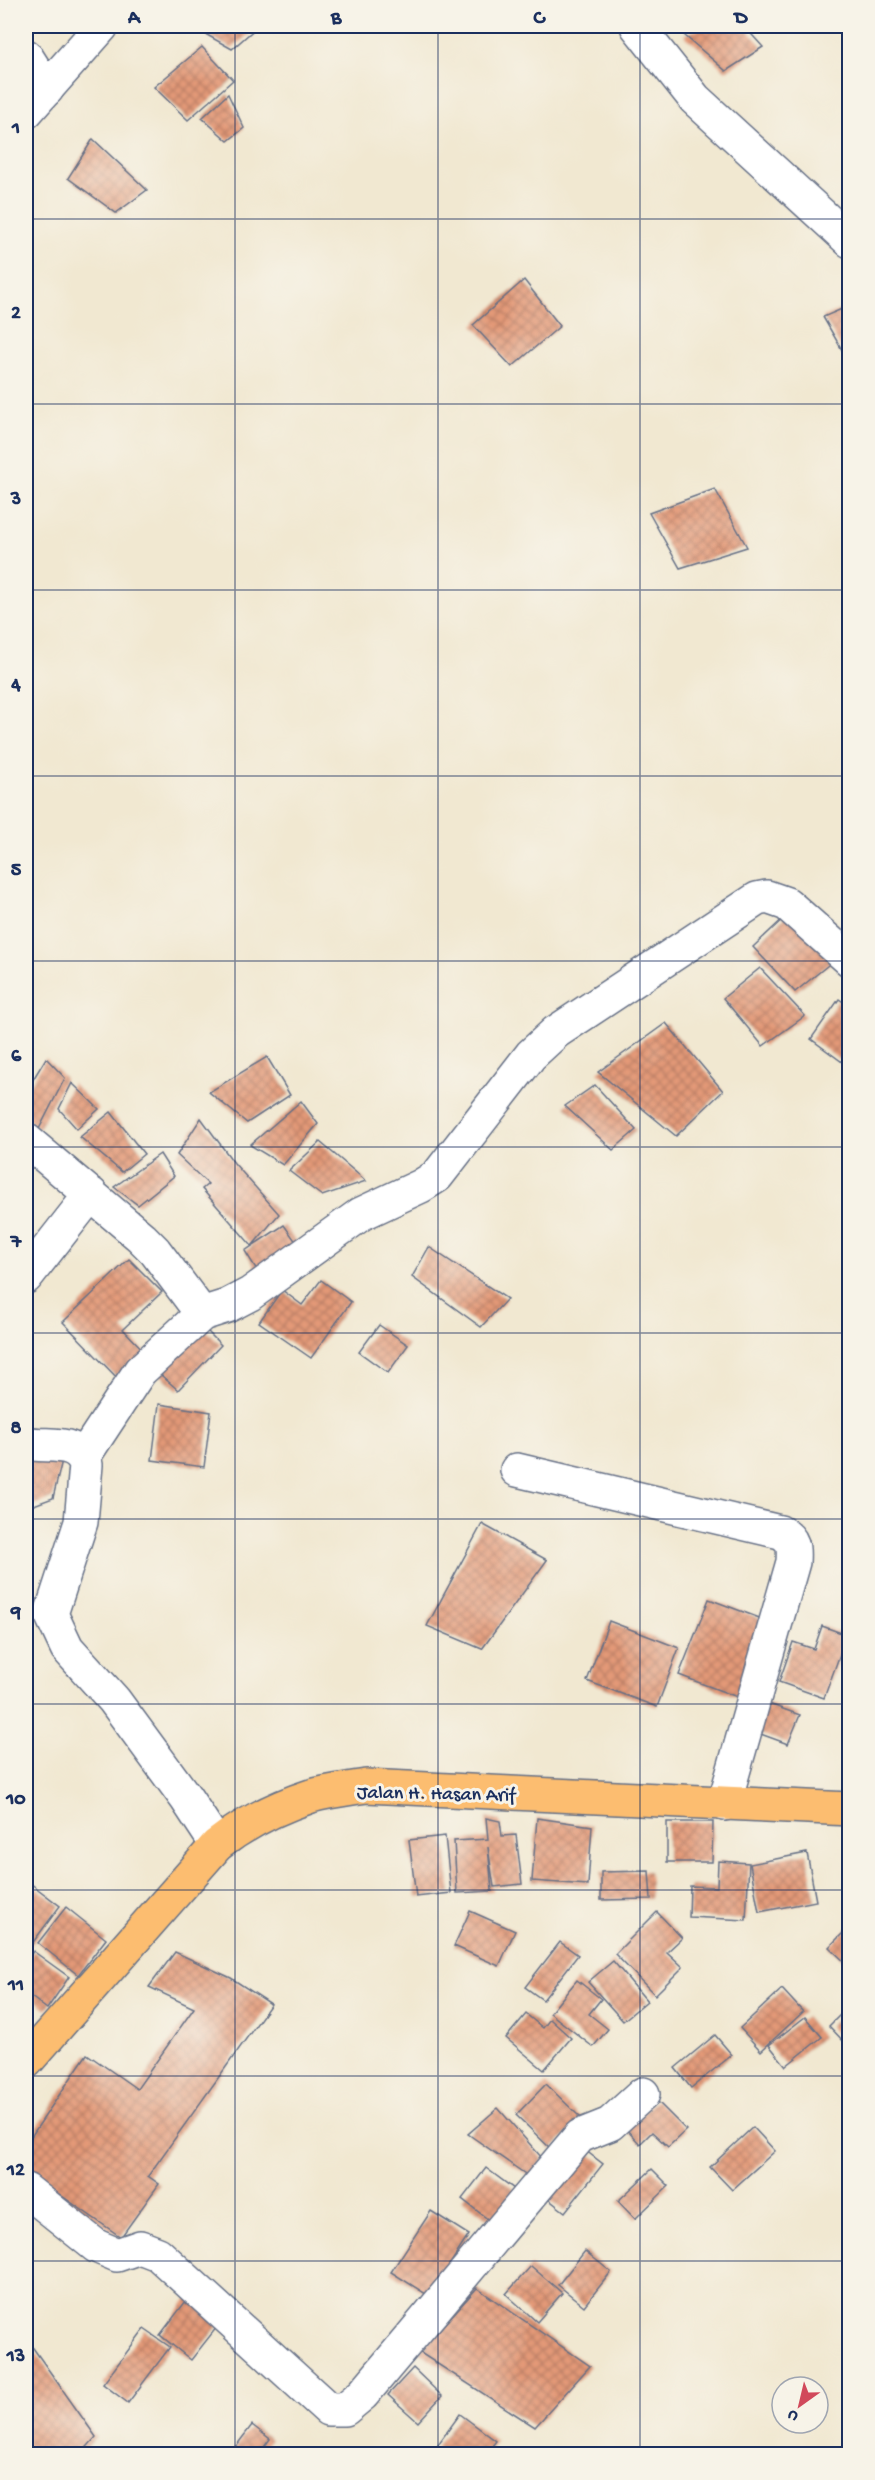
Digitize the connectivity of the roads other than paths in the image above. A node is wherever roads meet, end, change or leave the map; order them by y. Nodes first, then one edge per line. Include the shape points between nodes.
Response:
1 (102, 26) edge
2 (637, 26) edge
3 (26, 56) edge
4 (47, 88) junction
5 (26, 112) edge
6 (849, 241) edge
7 (849, 960) edge
8 (26, 1140) edge
9 (91, 1194) junction
10 (26, 1277) edge
11 (202, 1314) junction
12 (26, 1443) edge
13 (84, 1456) junction
14 (517, 1470) dead end
15 (723, 1804) junction
16 (849, 1809) edge
17 (217, 1845) junction
18 (26, 2062) edge
19 (643, 2094) dead end
20 (26, 2190) edge

1 - 4 street
2 - 6 street via 695,99
3 - 4 street
4 - 5 street
7 - 11 street via 787,904 767,897 757,899 556,1032 531,1055 437,1176 361,1214 250,1294
8 - 9 street
9 - 10 street
9 - 11 street via 155,1251
11 - 13 street via 140,1371
12 - 13 street via 69,1446
13 - 17 street via 81,1522 51,1614 66,1647 114,1700
14 - 15 street via 789,1536 794,1545 793,1562
15 - 16 main road, Jalan H. Hasan Arif
15 - 17 main road, Jalan H. Hasan Arif via 366,1786 313,1796 280,1808 239,1828
17 - 18 main road, Jalan H. Hasan Arif
19 - 20 street via 610,2124 580,2136 363,2394 345,2409 328,2409 158,2254 140,2247 117,2255 96,2247

